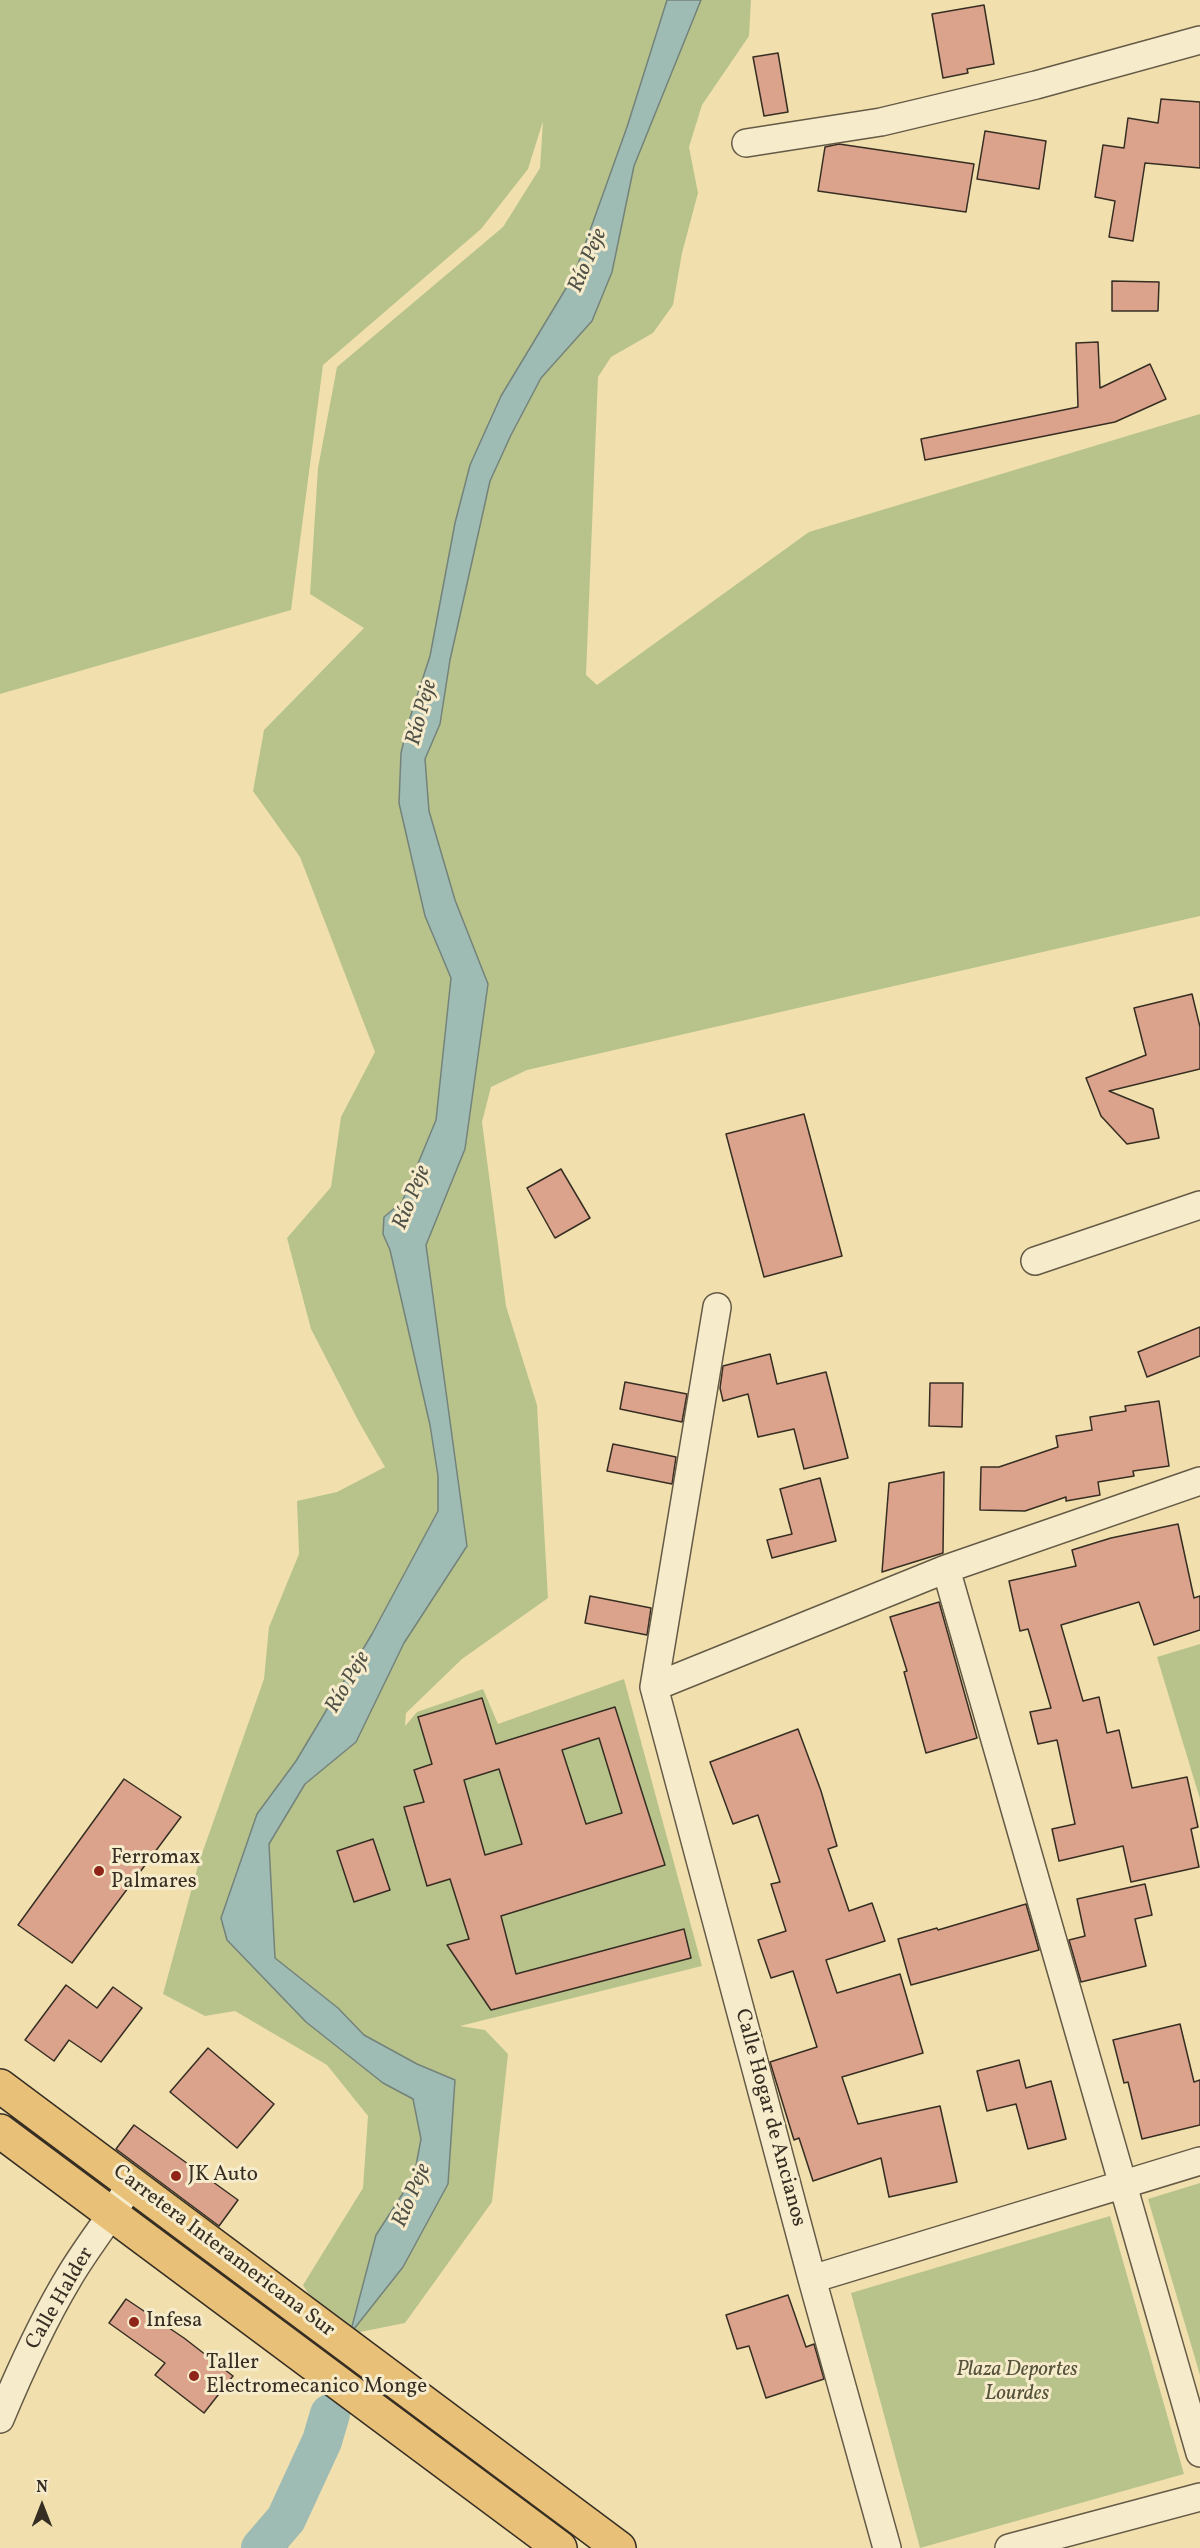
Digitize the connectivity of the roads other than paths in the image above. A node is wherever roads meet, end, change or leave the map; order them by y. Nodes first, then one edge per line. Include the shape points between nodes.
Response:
1 (1200, 40) edge
2 (746, 143) dead end
3 (1200, 1205) edge
4 (1035, 1262) dead end
5 (717, 1307) dead end
6 (1200, 1481) edge
7 (946, 1569) junction
8 (654, 1687) junction
9 (0, 2086) edge
10 (0, 2131) edge
11 (1200, 2161) edge
12 (131, 2183) junction
13 (1123, 2187) junction
14 (113, 2215) junction
15 (812, 2279) junction
16 (0, 2419) edge
17 (1200, 2453) edge
18 (1200, 2497) edge
19 (560, 2548) edge
20 (619, 2548) edge
21 (887, 2548) edge
22 (1009, 2548) edge

1 - 2 street via 881,122
3 - 4 street
5 - 8 street
6 - 7 street
7 - 8 street
7 - 13 street
8 - 15 street, Calle Hogar de Ancianos
9 - 12 highway, Carretera Interamericana Sur
10 - 14 highway, Carretera Interamericana Sur
11 - 13 street
12 - 14 street, Calle Halder
12 - 20 highway, Carretera Interamericana Sur
13 - 15 street
13 - 17 street
14 - 16 street, Calle Halder via 69,2278 31,2346
14 - 19 highway, Carretera Interamericana Sur
15 - 21 street, Calle Hogar de Ancianos
18 - 22 street

